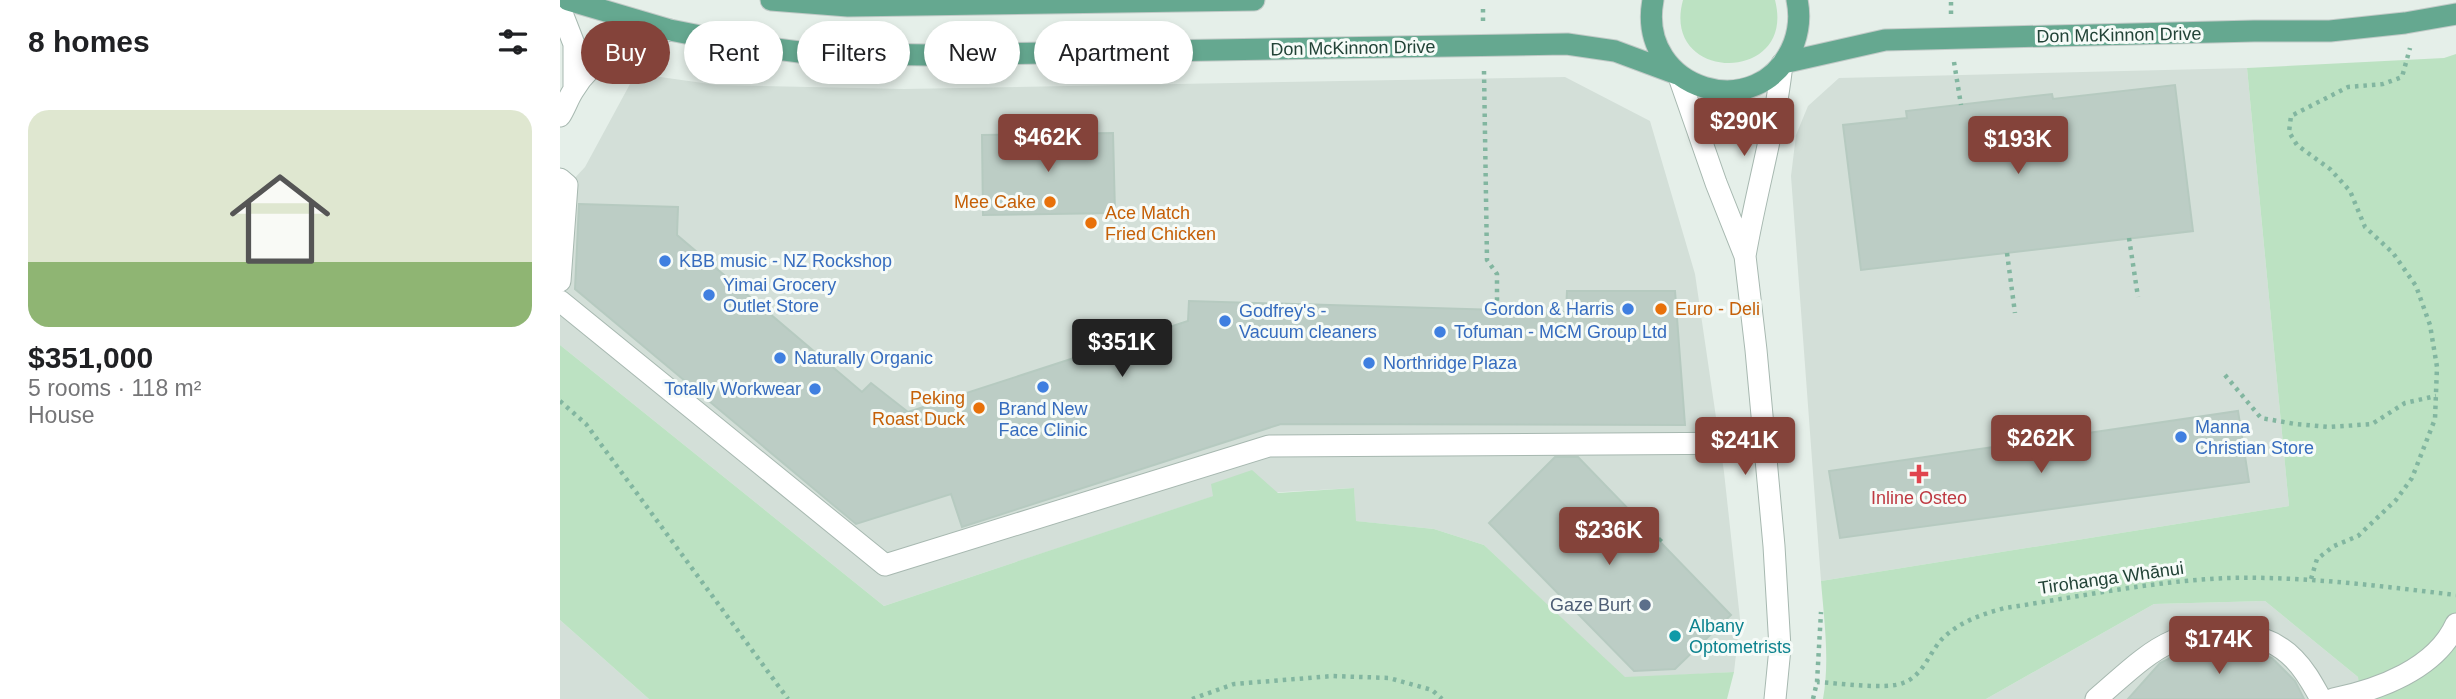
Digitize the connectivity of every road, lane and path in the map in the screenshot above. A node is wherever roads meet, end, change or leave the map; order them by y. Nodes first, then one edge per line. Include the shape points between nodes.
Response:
1 (568, 0) edge
2 (771, 0) edge
3 (1254, 0) edge
4 (1653, 0) edge
5 (1797, 0) edge
6 (560, 8) edge
7 (2456, 14) edge
8 (639, 21) edge
9 (2405, 23) junction
10 (670, 30) edge
11 (1954, 59) dead end
12 (1782, 64) junction
13 (1484, 70) dead end
14 (1678, 74) junction
15 (581, 81) edge
16 (574, 89) junction
17 (1961, 105) dead end
18 (560, 116) edge
19 (560, 179) edge
20 (2129, 239) dead end
21 (2007, 253) dead end
22 (1745, 256) junction
23 (560, 281) edge
24 (2138, 297) dead end
25 (560, 301) edge
26 (1497, 310) dead end
27 (2015, 313) dead end
28 (2225, 375) dead end
29 (2436, 396) junction
30 (560, 401) edge
31 (1764, 443) junction
32 (2311, 579) junction
33 (2456, 595) edge
34 (1821, 612) dead end
35 (2456, 624) edge
36 (1816, 682) junction
37 (789, 699) edge
38 (1192, 699) edge
39 (1442, 699) edge
40 (1775, 699) edge
41 (1813, 699) edge
42 (2096, 699) edge
43 (2321, 699) edge
44 (2333, 699) edge

1 - 8 main road, Don McKinnon Drive
2 - 3 main road via 848,6
4 - 14 main road via 1654,38 1663,58
5 - 12 main road via 1797,36
6 - 16 street via 574,44
7 - 9 main road, Don McKinnon Drive
9 - 12 main road, Don McKinnon Drive via 2330,31 1885,40
9 - 29 path via 2410,47 2402,77 2348,87 2319,101 2291,116 2289,132 2297,145 2330,169 2350,191 2365,227 2393,253 2416,286 2430,325
10 - 14 main road, Don McKinnon Drive via 807,53 866,55 1567,44 1615,51
11 - 17 path
12 - 14 main road, Don McKinnon Drive via 1762,81 1738,90 1700,87
12 - 22 street via 1777,110
13 - 26 path via 1487,260 1497,274
14 - 22 street
15 - 16 street
16 - 18 street
19 - 23 street via 567,185
20 - 24 path
21 - 27 path
22 - 31 street
25 - 31 street via 886,565 1269,446
28 - 29 path via 2261,418 2295,424 2372,424 2405,402
29 - 32 path via 2435,419 2412,478 2358,536 2317,559
30 - 37 path via 586,424
31 - 40 street via 1780,648
32 - 33 path, Tirohanga Whānui
32 - 36 path, Tirohanga Whānui via 2178,582 2004,608 1953,630 1916,676 1902,684
34 - 36 path
35 - 44 street via 2442,645 2407,673 2360,694
36 - 41 path
38 - 39 path via 1234,684 1333,676 1389,678 1432,690
42 - 43 street via 2172,641 2221,631 2270,643 2292,657

